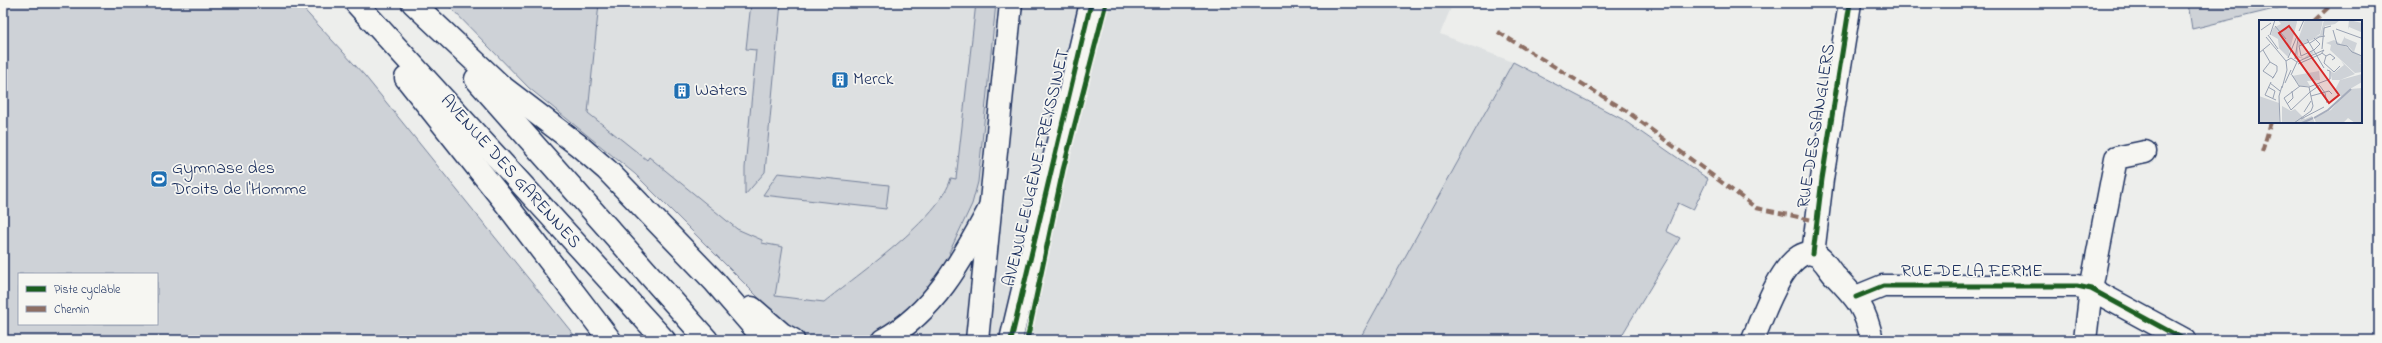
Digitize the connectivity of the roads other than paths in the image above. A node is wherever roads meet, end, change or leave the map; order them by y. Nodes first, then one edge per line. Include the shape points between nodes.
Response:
1 (355, 3) edge
2 (408, 3) edge
3 (413, 3) edge
4 (1011, 3) edge
5 (1091, 3) edge
6 (1850, 3) edge
7 (2145, 152) dead end
8 (990, 208) junction
9 (1813, 254) junction
10 (714, 282) junction
11 (2091, 288) junction
12 (1856, 297) junction
13 (584, 308) junction
14 (610, 340) edge
15 (614, 340) edge
16 (664, 340) edge
17 (707, 340) edge
18 (765, 340) edge
19 (793, 340) edge
20 (883, 340) edge
21 (977, 340) edge
22 (1011, 340) edge
23 (1753, 340) edge
24 (1872, 340) edge
25 (2085, 340) edge
26 (2185, 340) edge

1 - 13 main road via 374,39 503,200
1 - 16 main road, AVENUE DES GARENNES
2 - 17 main road, AVENUE DES GARENNES
3 - 10 main road via 501,86 607,170
4 - 8 main road, AVENUE EUGÈNE FREYSSINET
5 - 22 main road, AVENUE EUGÈNE FREYSSINET
6 - 9 main road, RUE DES SANGLIERS via 1822,179
7 - 11 main road via 2116,158
8 - 20 main road via 957,268 915,318
8 - 21 main road, AVENUE EUGÈNE FREYSSINET
9 - 12 main road via 1819,257
9 - 23 main road via 1798,257 1791,263 1770,298
10 - 18 main road
10 - 19 main road via 734,292 782,334
11 - 12 main road, RUE DE LA FERME via 1883,286
11 - 25 main road
11 - 26 main road
12 - 24 main road via 1864,311
13 - 14 main road
13 - 15 main road

